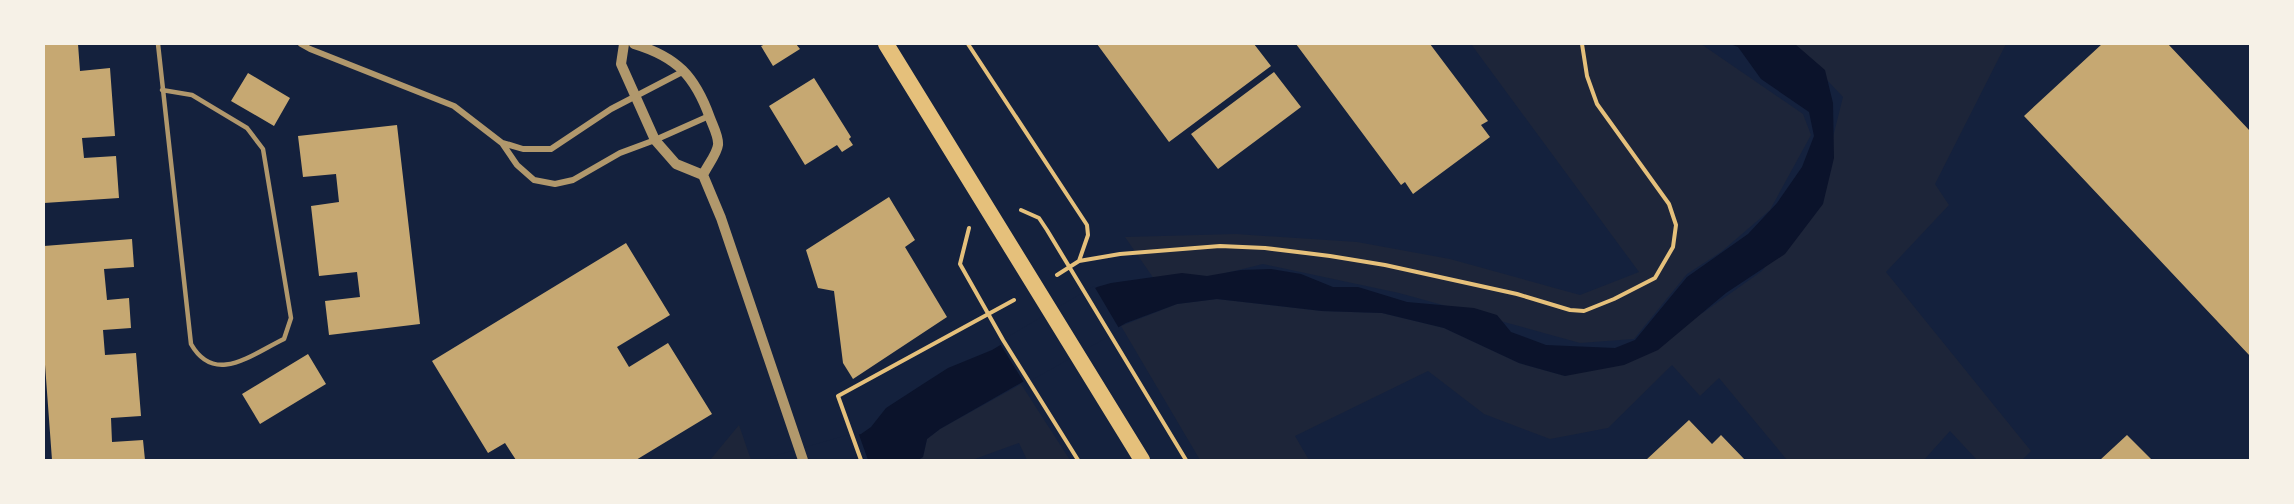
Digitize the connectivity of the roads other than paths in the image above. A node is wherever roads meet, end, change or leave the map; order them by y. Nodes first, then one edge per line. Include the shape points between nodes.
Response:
1 (158, 44) edge
2 (301, 44) edge
3 (624, 44) edge
4 (634, 44) edge
5 (885, 44) edge
6 (684, 71) junction
7 (162, 90) junction
8 (634, 96) junction
9 (709, 116) junction
10 (655, 140) junction
11 (502, 143) junction
12 (703, 175) junction
13 (803, 460) edge
14 (1142, 460) edge

1 - 7 lane
2 - 11 street via 454,106
3 - 8 street via 621,64
4 - 6 street via 653,49 678,63
5 - 14 highway
6 - 8 street
6 - 9 street via 698,88
7 - 7 lane via 191,344 204,361 216,366 231,364 284,339 291,318 263,149 247,128 192,95
8 - 10 street
8 - 11 street via 551,148 523,149
9 - 10 street
9 - 12 street via 718,145
10 - 11 street via 620,153 573,180 555,184 534,180 517,165
10 - 12 street via 676,164
12 - 13 street

